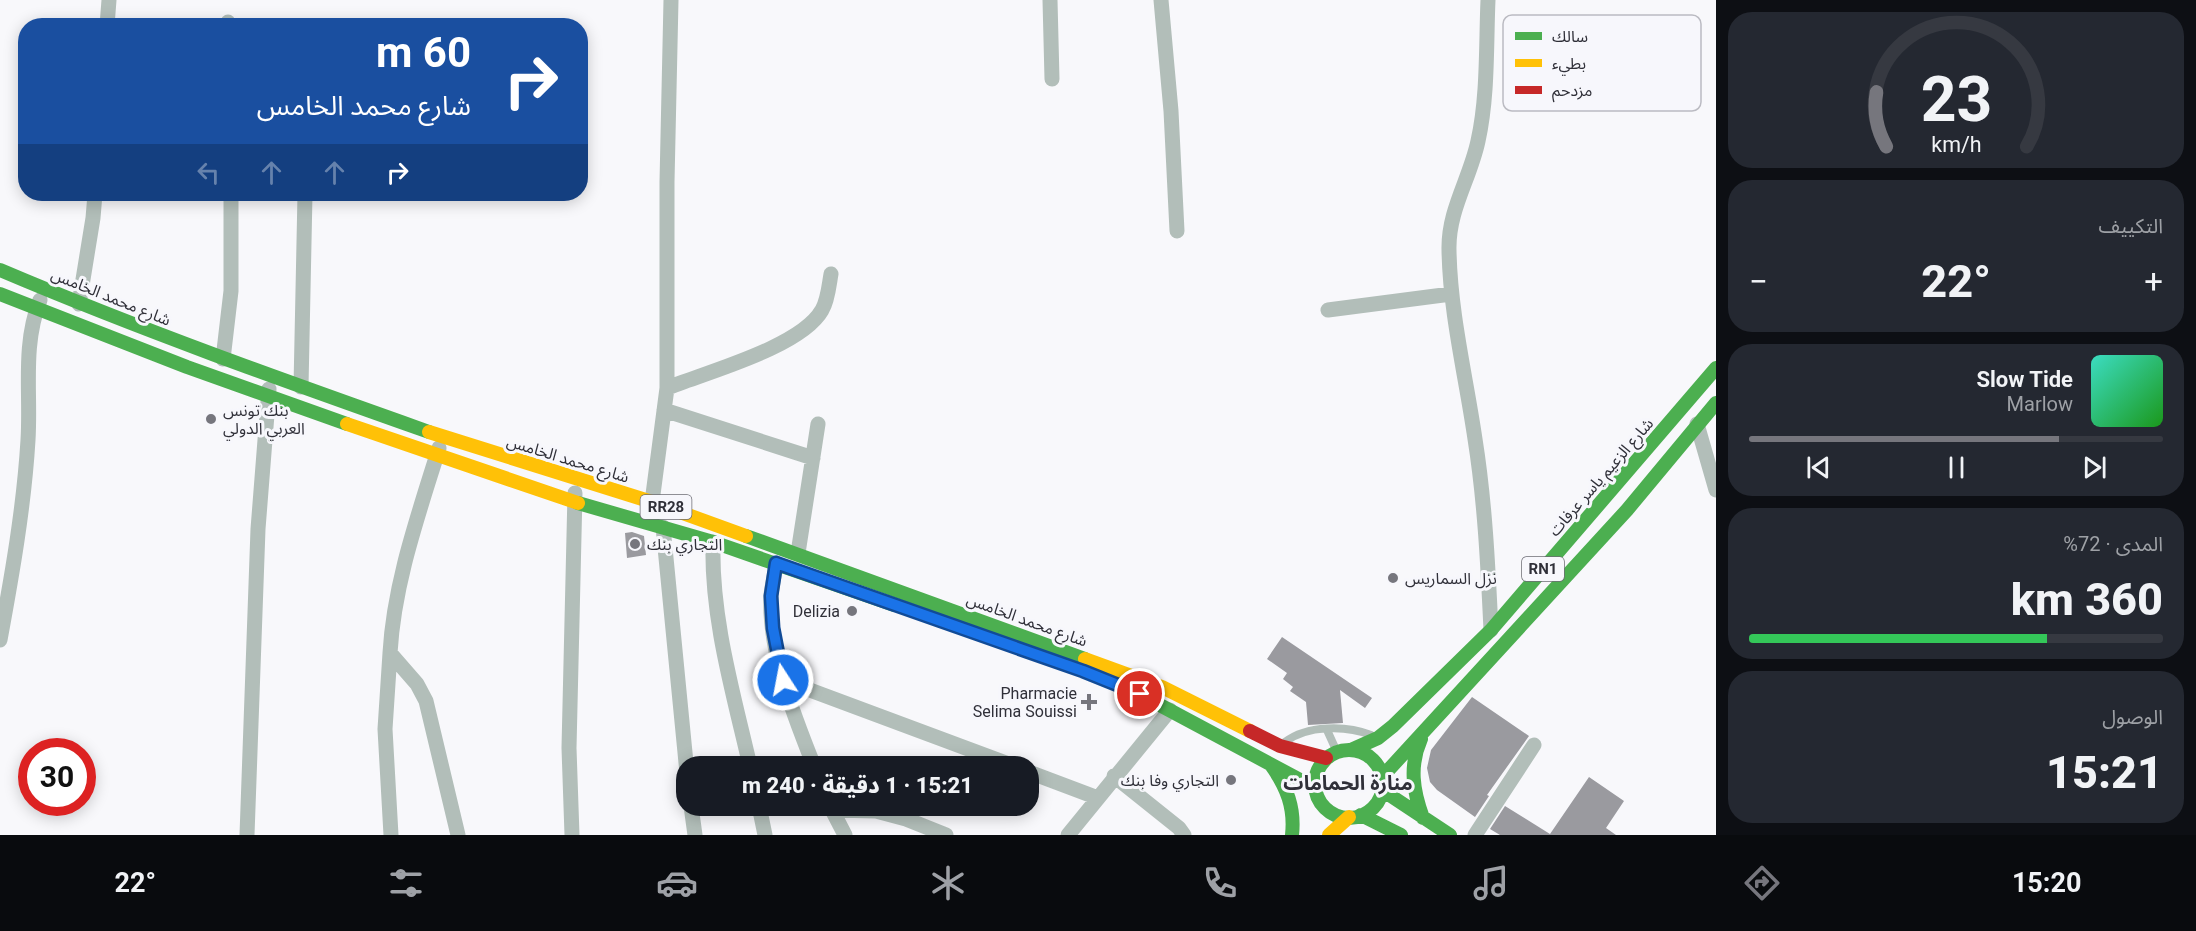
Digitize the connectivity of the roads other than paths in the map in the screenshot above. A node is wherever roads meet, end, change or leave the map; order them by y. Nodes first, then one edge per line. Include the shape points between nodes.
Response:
1 (109, 0) edge
2 (671, 0) edge
3 (1050, 0) edge
4 (1161, 0) edge
5 (1488, 0) edge
6 (108, 18) edge
7 (1052, 79) dead end
8 (94, 201) edge
9 (231, 201) edge
10 (305, 201) edge
11 (1177, 231) dead end
12 (0, 270) edge
13 (831, 274) dead end
14 (44, 288) junction
15 (0, 294) edge
16 (1451, 294) junction
17 (79, 304) junction
18 (36, 310) junction
19 (1328, 310) dead end
20 (223, 358) junction
21 (1716, 368) edge
22 (270, 376) junction
23 (301, 387) junction
24 (667, 388) junction
25 (268, 395) junction
26 (1716, 403) edge
27 (664, 410) junction
28 (818, 424) dead end
29 (1697, 424) junction
30 (442, 437) junction
31 (436, 456) junction
32 (813, 458) junction
33 (576, 480) junction
34 (1716, 490) edge
35 (575, 502) junction
36 (652, 502) junction
37 (663, 527) junction
38 (713, 542) junction
39 (798, 553) junction
40 (6, 562) edge
41 (776, 563) junction
42 (1491, 630) junction
43 (0, 640) edge
44 (390, 654) junction
45 (783, 680) junction
46 (1170, 710) junction
47 (1431, 723) junction
48 (1328, 730) junction
49 (1378, 738) junction
50 (1280, 746) junction
51 (1534, 746) dead end
52 (1338, 753) junction
53 (685, 756) edge
54 (748, 756) edge
55 (810, 756) edge
56 (987, 756) edge
57 (1268, 762) junction
58 (1039, 776) edge
59 (1114, 776) junction
60 (1382, 784) junction
61 (1317, 792) junction
62 (1098, 798) junction
63 (692, 816) edge
64 (761, 816) edge
65 (835, 816) edge
66 (895, 816) edge
67 (1355, 816) junction
68 (1423, 818) junction
69 (247, 835) edge
70 (391, 835) edge
71 (458, 835) edge
72 (572, 835) edge
73 (695, 835) edge
74 (765, 835) edge
75 (845, 835) edge
76 (946, 835) edge
77 (1068, 835) edge
78 (1184, 835) edge
79 (1292, 835) edge
80 (1298, 835) edge
81 (1329, 835) edge
82 (1401, 835) edge
83 (1450, 835) edge
84 (1475, 835) edge

1 - 6 street
2 - 24 street
3 - 7 street
4 - 11 street
5 - 16 street via 1482,123 1449,230
8 - 17 street
9 - 20 street via 231,291
10 - 23 street
12 - 14 main road, شارع محمد الخامس / RR28
13 - 24 street via 824,308 804,330 773,347
14 - 17 main road, شارع محمد الخامس / RR28
14 - 18 street
15 - 18 main road, شارع محمد الخامس / RR28
16 - 19 street
16 - 42 street via 1476,442
17 - 20 main road, شارع محمد الخامس / RR28
18 - 25 main road, شارع محمد الخامس / RR28
18 - 40 street via 27,356 26,459
20 - 22 main road, شارع محمد الخامس / RR28
21 - 42 main road, شارع الزعيم ياسر عرفات / RN1
22 - 23 main road, شارع محمد الخامس / RR28
22 - 25 street
23 - 30 main road, شارع محمد الخامس / RR28
24 - 27 street
25 - 31 main road, شارع محمد الخامس / RR28
25 - 69 street via 258,529
26 - 29 main road, RN1
27 - 32 street
27 - 36 street
28 - 32 street
29 - 34 street
29 - 47 main road, RN1 via 1619,518
30 - 31 street
30 - 33 main road, شارع محمد الخامس / RR28
31 - 35 main road, شارع محمد الخامس / RR28
31 - 44 street via 399,582
32 - 39 street
33 - 35 street
33 - 36 main road, شارع محمد الخامس / RR28
35 - 37 main road, شارع محمد الخامس / RR28
35 - 72 street
36 - 39 main road, شارع محمد الخامس / RR28
37 - 38 main road, شارع محمد الخامس / RR28
37 - 53 street
38 - 41 main road, شارع محمد الخامس / RR28
38 - 54 street via 713,590 718,621
39 - 50 main road, شارع محمد الخامس / RR28 via 1162,687
40 - 43 street
41 - 45 street via 773,628
41 - 46 main road, شارع محمد الخامس / RR28 via 1125,686
42 - 49 main road, شارع الزعيم ياسر عرفات / RN1
44 - 70 street via 385,729
44 - 71 street via 417,684 426,701
45 - 55 street
45 - 56 street
46 - 57 main road, شارع محمد الخامس / RR28
46 - 59 street
47 - 60 main road, RN1
47 - 68 main road via 1418,745 1412,769 1414,794
48 - 49 lane via 1351,728
48 - 50 lane via 1298,733
48 - 52 lane
49 - 52 main road, شارع الزعيم ياسر عرفات / RN1
50 - 52 main road, شارع محمد الخامس / RR28
51 - 84 street
52 - 60 main road via 1371,758
52 - 61 main road via 1316,777
57 - 61 main road, شارع محمد الخامس / RR28
57 - 79 main road via 1283,780 1292,802
58 - 62 street
59 - 62 street
59 - 78 street
60 - 67 main road, RN1 via 1371,810
60 - 68 main road
61 - 67 main road via 1330,812
61 - 80 main road
62 - 77 street
63 - 73 street
64 - 74 street
65 - 75 street
66 - 76 street
67 - 81 main road, RN1
67 - 82 main road
68 - 83 main road

